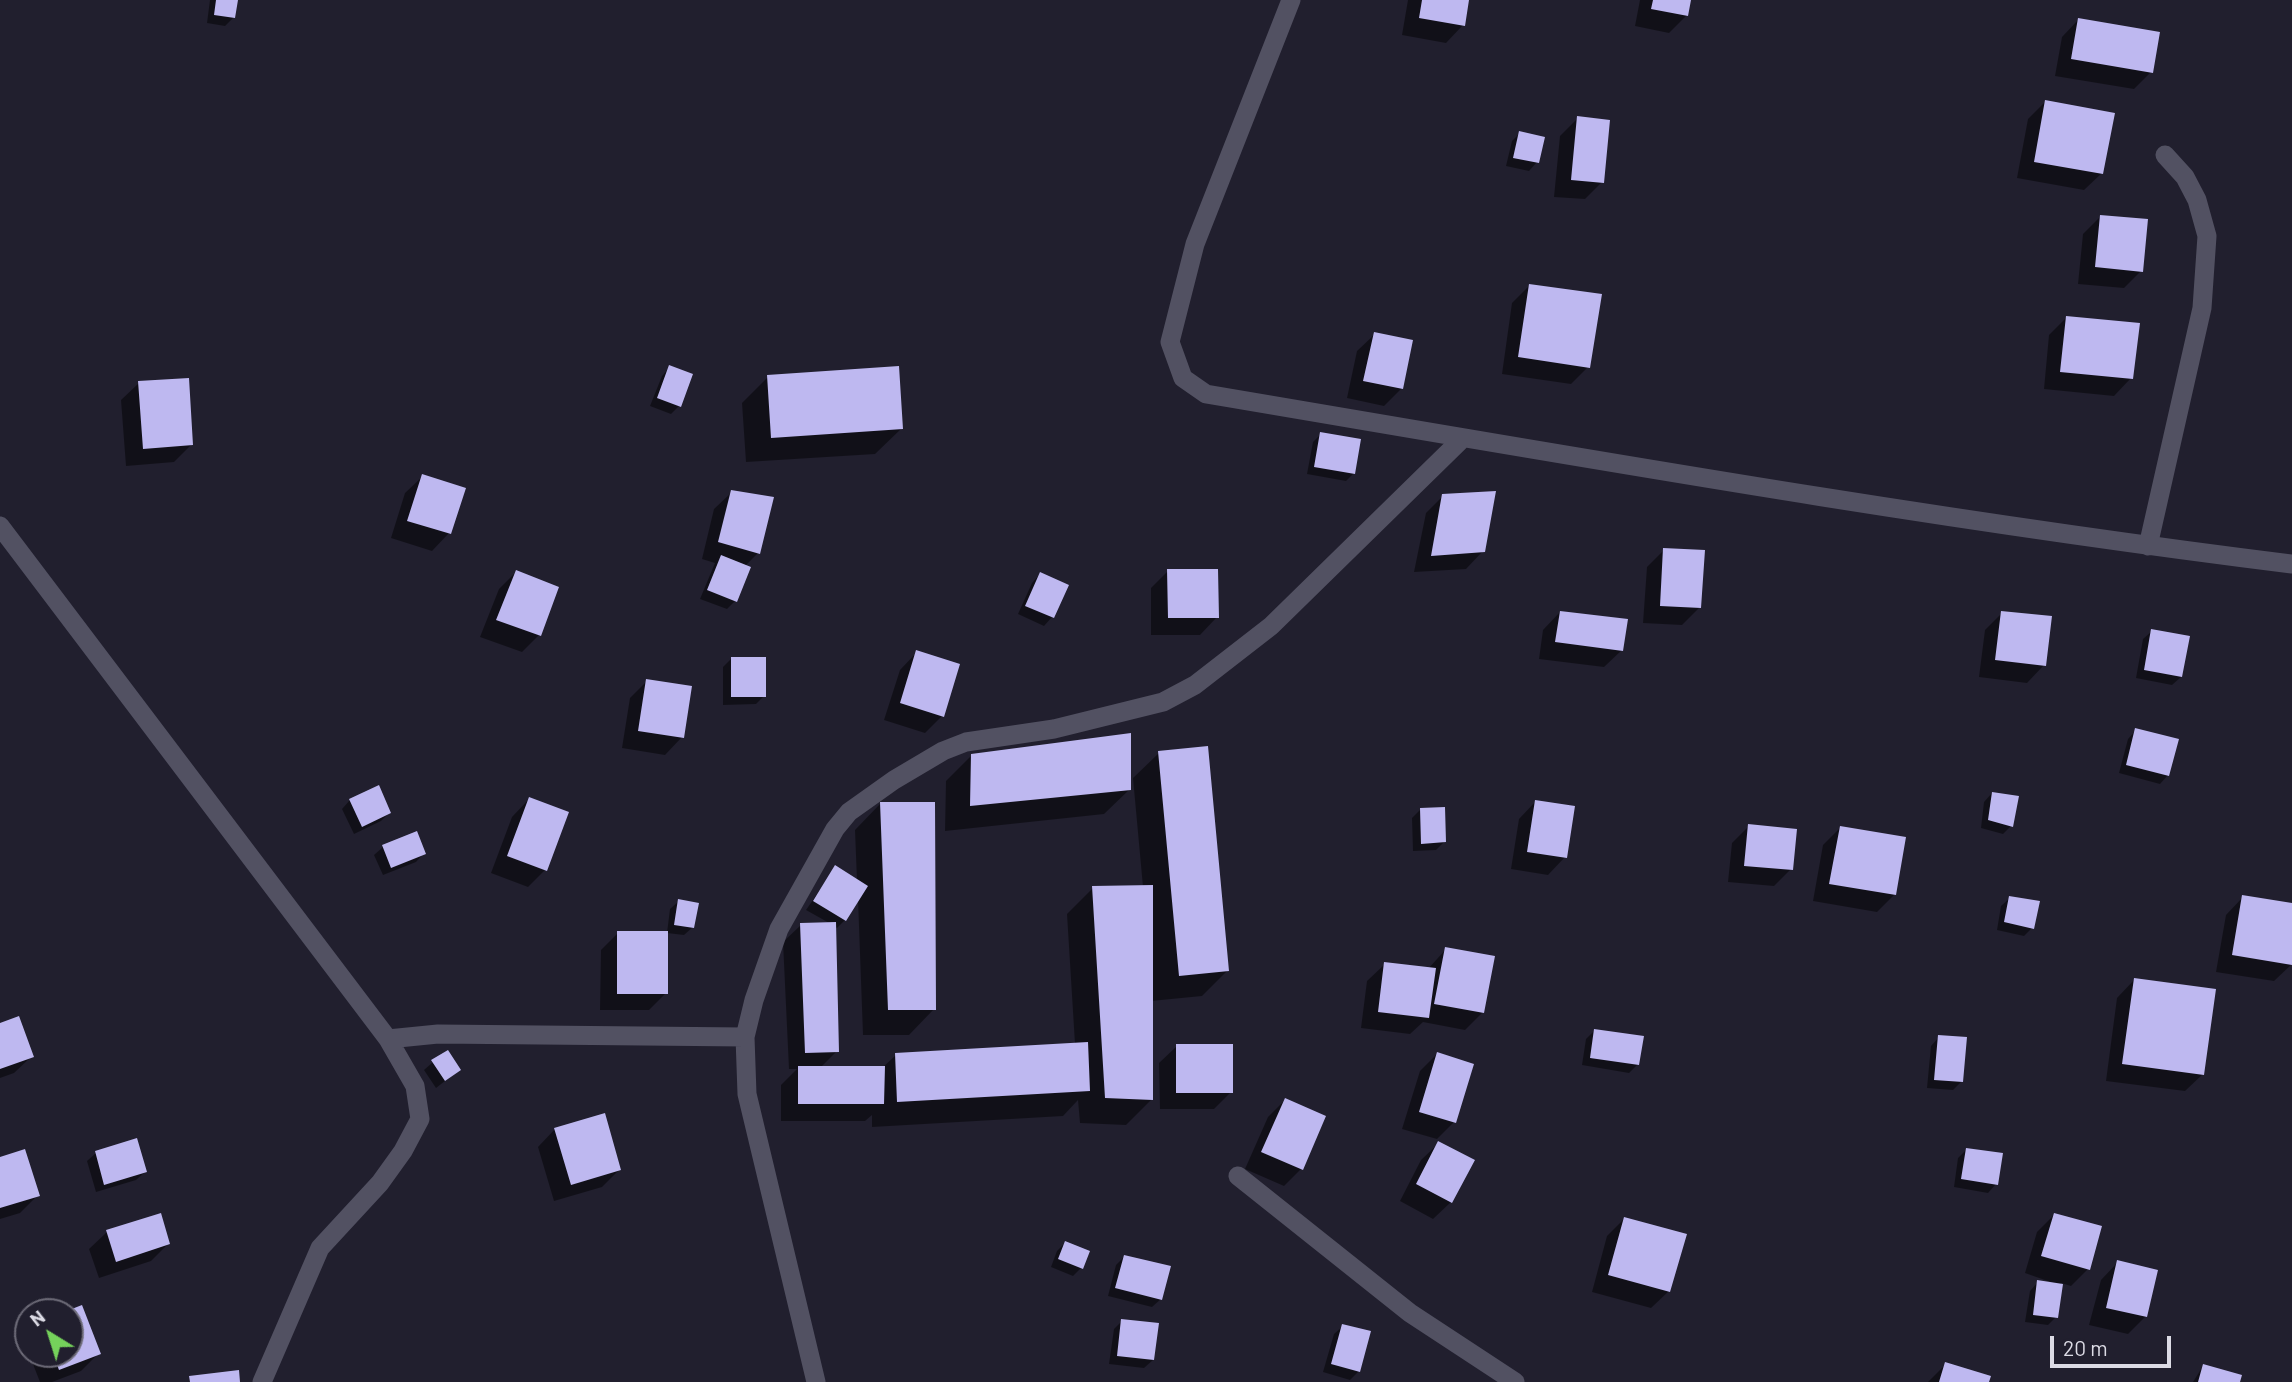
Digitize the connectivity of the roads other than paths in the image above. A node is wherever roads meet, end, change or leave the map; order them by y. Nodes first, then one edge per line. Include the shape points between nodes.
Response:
1 (1292, 0) edge
2 (2165, 155) dead end
3 (1462, 438) junction
4 (0, 526) edge
5 (2148, 546) junction
6 (2292, 564) edge
7 (745, 1037) junction
8 (388, 1039) junction
9 (1238, 1176) dead end
10 (261, 1382) edge
11 (816, 1382) edge
12 (1515, 1382) edge

1 - 3 street via 1195,244 1170,342 1183,378 1206,394
2 - 5 street via 2192,188 2207,236 2202,307
3 - 5 street
3 - 7 street via 1271,626 1195,685 1163,702 1055,729 966,742 894,780 849,812 779,929
4 - 8 street
5 - 6 street
7 - 8 street via 438,1034
7 - 11 street via 747,1094
8 - 10 street via 415,1086 420,1119 380,1183 320,1248
9 - 12 street via 1410,1313

